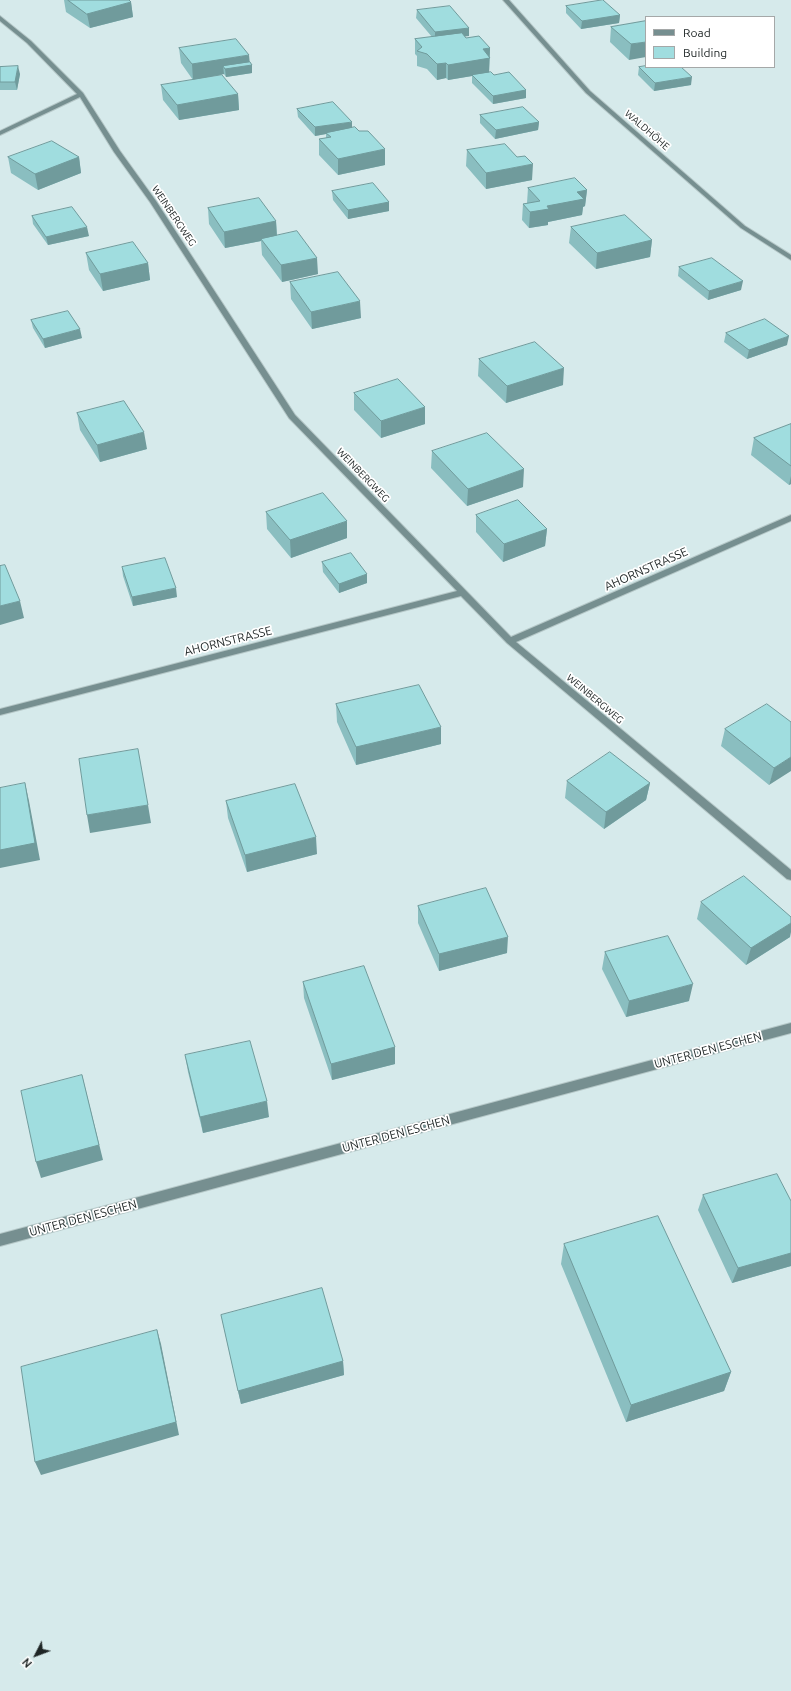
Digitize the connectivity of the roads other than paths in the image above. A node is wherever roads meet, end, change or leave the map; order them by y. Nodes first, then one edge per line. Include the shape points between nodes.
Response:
1 (506, 0) edge
2 (0, 18) edge
3 (81, 94) junction
4 (0, 132) edge
5 (791, 258) edge
6 (791, 518) edge
7 (462, 593) junction
8 (510, 641) junction
9 (0, 712) edge
10 (791, 876) edge
11 (791, 1028) edge
12 (0, 1240) edge

1 - 5 street, WALDHÖHE via 588,92 743,226
2 - 3 street, WEINBERGWEG via 29,42
3 - 4 street
3 - 7 street, WEINBERGWEG via 292,416
6 - 8 street, AHORNSTRASSE
7 - 8 street, WEINBERGWEG
7 - 9 street, AHORNSTRASSE
8 - 10 street, WEINBERGWEG
11 - 12 street, UNTER DEN ESCHEN

